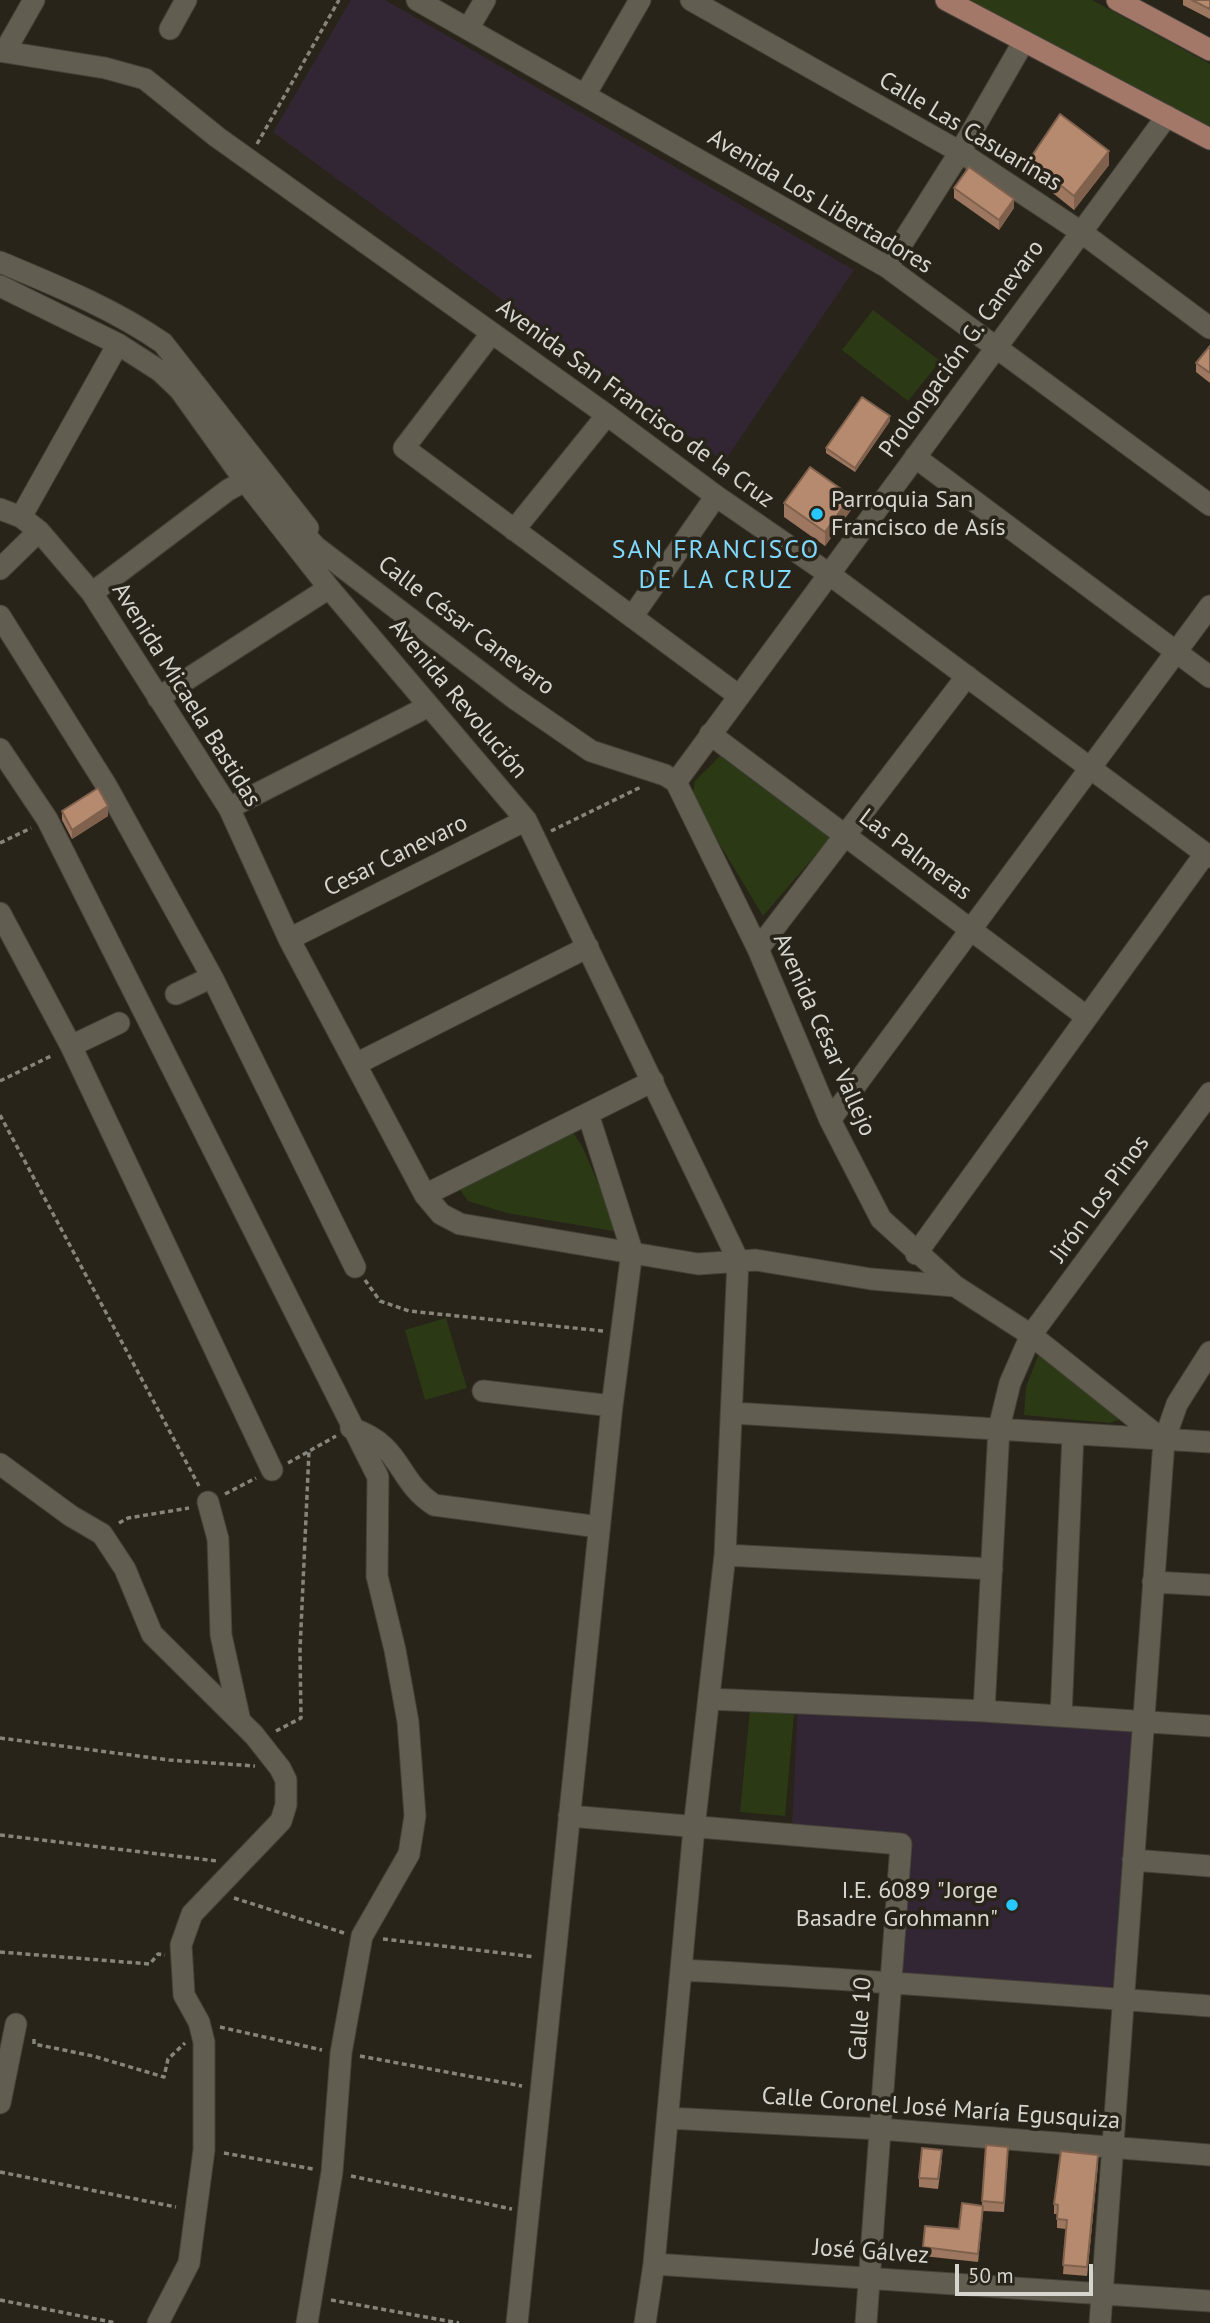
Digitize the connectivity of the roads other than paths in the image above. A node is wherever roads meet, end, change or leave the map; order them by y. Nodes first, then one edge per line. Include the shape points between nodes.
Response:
1 (34, 0) edge
2 (186, 0) edge
3 (417, 0) edge
4 (485, 0) edge
5 (639, 0) edge
6 (691, 0) edge
7 (946, 0) edge
8 (1125, 2) edge
9 (170, 29) dead end
10 (468, 29) junction
11 (1024, 41) junction
12 (1210, 50) edge
13 (2, 51) edge
14 (585, 95) junction
15 (1167, 116) junction
16 (1210, 139) edge
17 (960, 152) junction
18 (1081, 232) junction
19 (0, 261) edge
20 (887, 267) junction
21 (0, 286) edge
22 (1210, 328) edge
23 (491, 334) junction
24 (118, 344) junction
25 (997, 346) junction
26 (607, 415) junction
27 (915, 457) junction
28 (244, 481) junction
29 (716, 496) junction
30 (1210, 505) edge
31 (0, 509) edge
32 (21, 517) junction
33 (514, 530) junction
34 (39, 531) junction
35 (339, 564) junction
36 (0, 569) edge
37 (829, 574) junction
38 (329, 588) junction
39 (92, 593) junction
40 (1210, 606) edge
41 (0, 616) edge
42 (632, 617) junction
43 (1176, 652) junction
44 (967, 676) junction
45 (1210, 677) edge
46 (739, 696) junction
47 (158, 698) junction
48 (429, 706) junction
49 (710, 734) junction
50 (0, 750) edge
51 (1091, 769) junction
52 (670, 778) junction
53 (229, 808) junction
54 (531, 830) junction
55 (845, 835) junction
56 (1207, 855) edge
57 (0, 912) edge
58 (972, 931) junction
59 (289, 939) junction
60 (587, 947) junction
61 (758, 950) junction
62 (212, 977) junction
63 (177, 995) dead end
64 (1087, 1017) junction
65 (119, 1023) dead end
66 (71, 1046) junction
67 (356, 1064) junction
68 (653, 1081) junction
69 (1210, 1093) edge
70 (588, 1114) junction
71 (830, 1120) junction
72 (425, 1195) junction
73 (632, 1251) junction
74 (916, 1254) junction
75 (738, 1260) junction
76 (355, 1267) road end
77 (955, 1286) junction
78 (1031, 1335) junction
79 (1210, 1352) edge
80 (482, 1391) dead end
81 (612, 1406) junction
82 (733, 1413) junction
83 (351, 1428) junction
84 (999, 1428) junction
85 (1073, 1434) junction
86 (1164, 1441) junction
87 (1210, 1442) edge
88 (0, 1464) edge
89 (272, 1471) road end
90 (208, 1502) road end
91 (599, 1527) junction
92 (725, 1555) junction
93 (992, 1569) junction
94 (1153, 1582) junction
95 (1210, 1585) edge
96 (709, 1699) junction
97 (984, 1712) junction
98 (1061, 1716) junction
99 (1143, 1723) junction
100 (1210, 1726) edge
101 (250, 1733) junction
102 (569, 1816) junction
103 (694, 1828) junction
104 (1133, 1860) junction
105 (1210, 1866) edge
106 (681, 1970) junction
107 (890, 1980) junction
108 (1123, 2001) junction
109 (1210, 2006) edge
110 (25, 2029) road end
111 (0, 2103) edge
112 (668, 2118) junction
113 (880, 2129) junction
114 (1112, 2149) junction
115 (1210, 2155) edge
116 (654, 2264) junction
117 (870, 2278) junction
118 (1102, 2293) junction
119 (1210, 2301) edge
120 (158, 2323) edge
121 (307, 2323) edge
122 (517, 2323) edge
123 (645, 2323) edge
124 (866, 2323) edge
125 (1100, 2323) edge

1 - 13 street
2 - 9 street
3 - 10 street, Avenida Los Libertadores
4 - 10 street
5 - 14 street
6 - 17 street, Calle Las Casuarinas
7 - 11 main road
8 - 12 main road
10 - 14 street, Avenida Los Libertadores
11 - 15 main road
11 - 17 street
13 - 23 street, Avenida San Francisco de la Cruz via 145,79
14 - 20 street, Avenida Los Libertadores
15 - 16 main road
15 - 18 street, Prolongación G. Canevaro
17 - 18 street, Calle Las Casuarinas
17 - 20 street
18 - 22 street, Calle Las Casuarinas
18 - 25 street, Prolongación G. Canevaro
19 - 35 street via 88,299 163,344
20 - 25 street, Avenida Los Libertadores
21 - 24 street, Avenida Revolución
23 - 26 street, Avenida San Francisco de la Cruz
23 - 33 street via 404,449
24 - 28 street, Avenida Revolución via 180,390
24 - 32 street
25 - 27 street, Prolongación G. Canevaro
25 - 30 street, Avenida Los Libertadores
26 - 29 street, Avenida San Francisco de la Cruz
26 - 33 street
27 - 37 street, Prolongación G. Canevaro
27 - 43 street
28 - 35 street, Calle César Canevaro
28 - 38 street, Avenida Revolución
28 - 39 street
29 - 37 street, Avenida San Francisco de la Cruz
29 - 42 street
31 - 32 street, Avenida Micaela Bastidas
32 - 34 street, Avenida Micaela Bastidas
33 - 42 street
34 - 36 street
34 - 39 street, Avenida Micaela Bastidas
35 - 52 street, Calle César Canevaro via 591,751
37 - 44 street, Avenida San Francisco de la Cruz
37 - 46 street, Prolongación G. Canevaro
38 - 47 street
38 - 48 street, Avenida Revolución
39 - 47 street, Avenida Micaela Bastidas
40 - 43 street
41 - 62 street via 106,785
42 - 46 street
43 - 45 street
43 - 51 street
44 - 51 street, Avenida San Francisco de la Cruz
44 - 55 street
46 - 49 street, Prolongación G. Canevaro
47 - 53 street, Avenida Micaela Bastidas
48 - 53 street
48 - 54 street, Avenida Revolución
49 - 52 street, Prolongación G. Canevaro
49 - 55 street, Las Palmeras
50 - 83 street via 47,819
51 - 56 street, Avenida San Francisco de la Cruz
51 - 58 street
52 - 61 street, Avenida César Vallejo
53 - 59 street, Avenida Micaela Bastidas
54 - 59 street, Cesar Canevaro
54 - 60 street, Avenida Revolución
55 - 58 street, Las Palmeras
55 - 61 street
56 - 64 street
57 - 66 street
58 - 64 street, Las Palmeras
58 - 71 street
59 - 67 street, Avenida Micaela Bastidas
60 - 67 street
60 - 68 street, Avenida Revolución
61 - 71 street, Avenida César Vallejo
62 - 63 street
62 - 76 street
64 - 74 street
65 - 66 street
66 - 89 street
67 - 72 street, Avenida Micaela Bastidas
68 - 70 street
68 - 75 street, Avenida Revolución
69 - 78 street, Jirón Los Pinos
70 - 72 street
70 - 73 street
71 - 74 street, Avenida César Vallejo via 881,1219
72 - 73 street, Avenida Micaela Bastidas via 441,1214 460,1224
73 - 75 street, Avenida Micaela Bastidas via 698,1264
73 - 81 street
74 - 77 street, Avenida César Vallejo
75 - 77 street, Avenida Micaela Bastidas
75 - 82 street
77 - 78 street, Avenida César Vallejo
78 - 84 street, Jirón Los Pinos via 1010,1383
78 - 86 street, Avenida César Vallejo
79 - 86 street via 1177,1404
80 - 81 street
81 - 91 street
82 - 84 street
82 - 92 street
83 - 91 street via 373,1436 390,1450 420,1496 434,1505
83 - 121 street via 378,1477 377,1576 408,1722 415,1816 409,1854 362,1936 341,2053 332,2172
84 - 85 street
84 - 93 street, Jirón Los Pinos
85 - 86 street
85 - 98 street
86 - 87 street
86 - 94 street
88 - 101 street via 102,1534 125,1569 152,1634
90 - 101 street via 218,1539 221,1635
91 - 102 street
92 - 93 street
92 - 96 street
93 - 97 street, Jirón Los Pinos
94 - 95 street
94 - 99 street
96 - 97 street
96 - 103 street
97 - 98 street
98 - 99 street
99 - 100 street
99 - 104 street
101 - 120 street via 280,1768 286,1780 286,1805 281,1821 192,1914 181,1955 184,1995 204,2042 204,2150 189,2263
102 - 103 street
102 - 122 street
103 - 106 street
103 - 107 street, Calle 10 via 901,1844
104 - 105 street
104 - 108 street
106 - 107 street
106 - 112 street
107 - 108 street
107 - 113 street, Calle 10
108 - 109 street
108 - 114 street
110 - 111 street
112 - 113 street, Calle Coronel José María Egusquiza
112 - 116 street
113 - 114 street, Calle Coronel José María Egusquiza
113 - 117 street, Calle 10
114 - 115 street, Calle Coronel José María Egusquiza
114 - 118 street
116 - 117 street, José Gálvez
116 - 123 street
117 - 118 street, José Gálvez
117 - 124 street, Calle 10
118 - 119 street, José Gálvez
118 - 125 street

